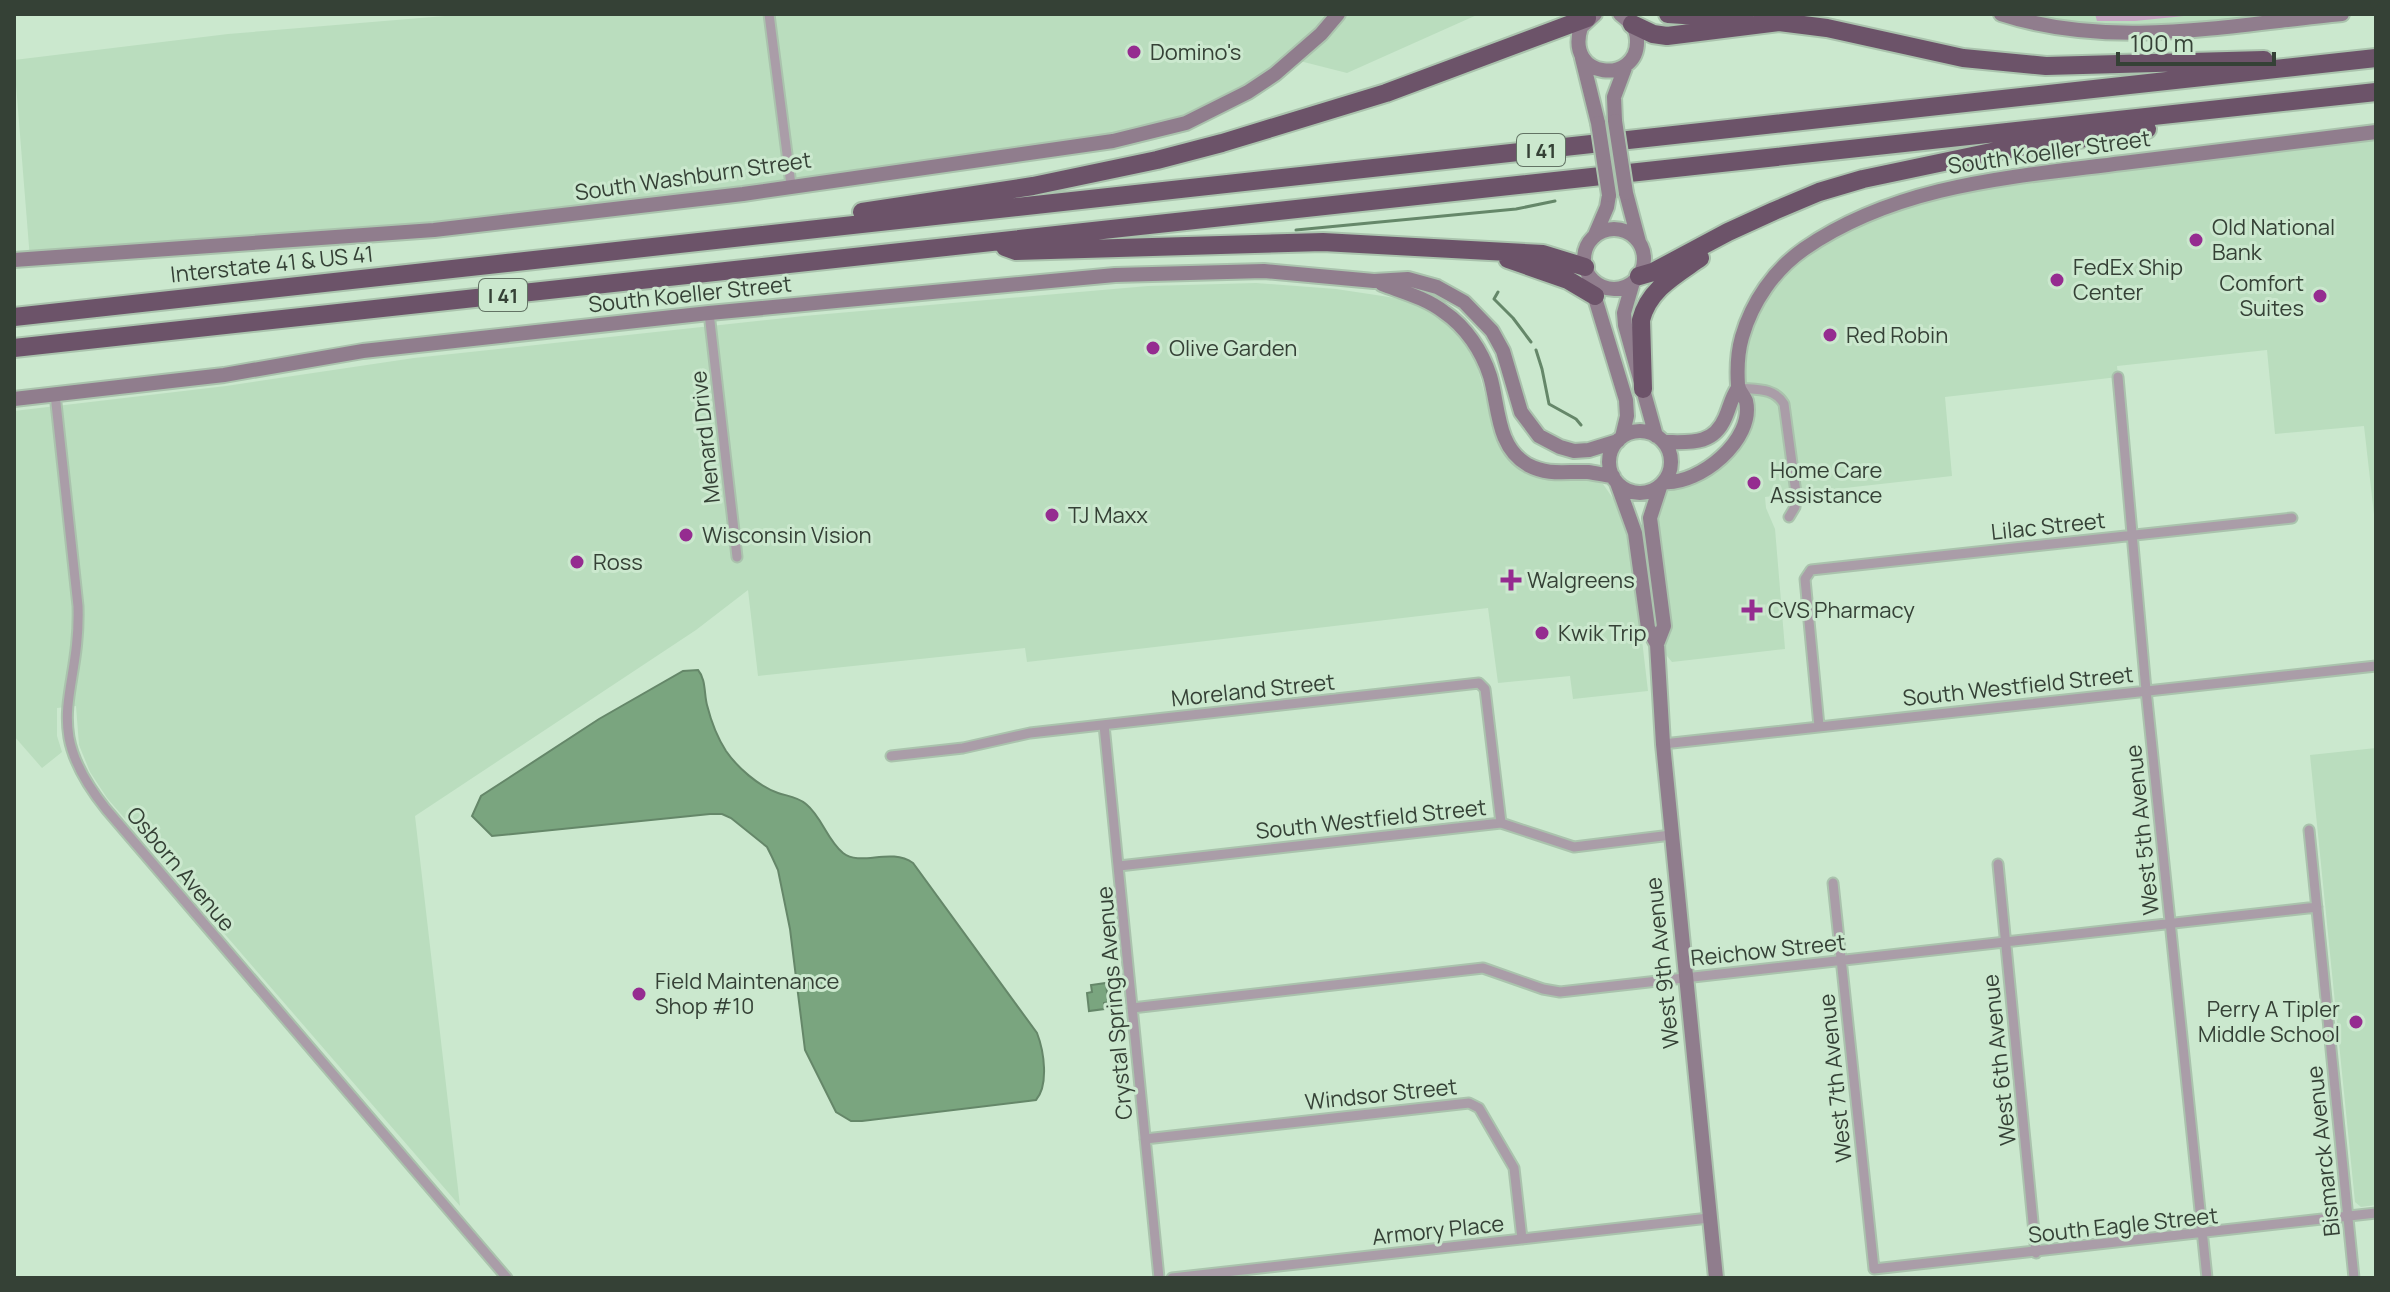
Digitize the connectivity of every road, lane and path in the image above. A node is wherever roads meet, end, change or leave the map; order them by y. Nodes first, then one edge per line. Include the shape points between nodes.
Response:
1 (769, 14) edge
2 (1338, 14) edge
3 (1668, 14) edge
4 (2001, 14) edge
5 (2342, 14) edge
6 (1591, 15) edge
7 (1627, 18) edge
8 (1564, 20) edge
9 (1779, 22) junction
10 (1582, 58) junction
11 (2376, 58) edge
12 (1626, 65) junction
13 (2281, 69) junction
14 (2376, 92) edge
15 (2225, 108) junction
16 (2376, 132) edge
17 (791, 185) junction
18 (1750, 223) junction
19 (801, 231) junction
20 (1595, 235) junction
21 (992, 242) junction
22 (1639, 242) junction
23 (1486, 253) junction
24 (14, 260) edge
25 (1587, 272) junction
26 (1636, 279) junction
27 (1374, 281) junction
28 (1595, 296) junction
29 (709, 313) junction
30 (14, 317) edge
31 (14, 348) edge
32 (2118, 377) dead end
33 (1738, 388) junction
34 (1643, 389) junction
35 (55, 394) junction
36 (14, 399) edge
37 (1620, 439) junction
38 (1660, 439) junction
39 (1615, 480) junction
40 (1662, 485) junction
41 (1789, 517) dead end
42 (2292, 518) dead end
43 (2132, 535) junction
44 (737, 557) dead end
45 (1657, 644) junction
46 (2376, 666) edge
47 (2146, 690) junction
48 (1104, 725) junction
49 (1819, 726) junction
50 (1663, 744) junction
51 (891, 756) dead end
52 (1501, 823) junction
53 (2309, 830) dead end
54 (1671, 835) junction
55 (1998, 864) dead end
56 (1119, 866) junction
57 (1833, 883) dead end
58 (2317, 907) junction
59 (2170, 924) junction
60 (2006, 942) junction
61 (1840, 960) junction
62 (1686, 978) junction
63 (1132, 1008) junction
64 (1145, 1139) junction
65 (2376, 1213) edge
66 (2348, 1217) junction
67 (1709, 1218) junction
68 (2202, 1235) junction
69 (1522, 1239) junction
70 (2036, 1253) junction
71 (1874, 1269) joint
72 (507, 1278) edge
73 (1159, 1278) edge
74 (1172, 1278) edge
75 (1716, 1278) edge
76 (2207, 1278) edge
77 (2354, 1278) edge

1 - 17 street
2 - 17 street, South Washburn Street via 1275,74 1186,123 1113,141
3 - 9 highway
4 - 5 street via 2065,30 2119,33
6 - 8 highway
6 - 10 street via 1577,37
7 - 9 highway via 1667,36
7 - 12 street via 1637,36
8 - 19 highway via 1386,93 1222,143 1033,186 855,213
9 - 13 highway via 2002,62 2046,66 2263,60
10 - 12 street via 1602,71
10 - 20 street, bridge via 1609,195
11 - 13 highway, I 41
12 - 22 street, bridge via 1614,97 1615,121
13 - 19 highway, I 41
14 - 15 highway, I 41
15 - 18 highway via 2164,127 1996,151 1863,179
15 - 21 highway, I 41
16 - 33 street, South Koeller Street via 1991,179 1898,202 1823,237 1772,280 1755,303 1743,335
17 - 24 street, South Washburn Street via 434,230
18 - 26 highway
18 - 34 highway via 1650,297 1641,320
19 - 30 highway, Interstate 41 & US 41 / I 41
20 - 22 street via 1619,229
20 - 25 street via 1585,250
21 - 23 highway via 1016,251 1323,242
21 - 31 highway, I 41
22 - 26 street via 1644,259
23 - 25 highway via 1543,254
23 - 28 highway via 1568,280
25 - 26 street via 1605,288 1625,287
25 - 28 street
26 - 34 street via 1624,313
27 - 29 street, South Koeller Street via 1264,271 1163,272
27 - 37 street, South Koeller Street via 1424,282 1464,302 1499,341 1521,412 1545,440 1574,451
27 - 39 street, South Koeller Street via 1430,303 1468,335 1490,377 1504,437 1525,463 1551,473 1590,472
28 - 37 street via 1626,400
29 - 35 street, South Koeller Street via 363,351 224,375
29 - 44 street, Menard Drive
32 - 43 street, West 5th Avenue
33 - 38 street, South Koeller Street via 1724,421 1709,438 1692,444
33 - 40 street, South Koeller Street via 1746,402 1733,446 1702,472
33 - 41 street via 1770,391 1784,404 1796,493
34 - 38 street
35 - 36 street, South Koeller Street
35 - 72 street, Osborn Avenue via 79,617 67,730 84,778
37 - 38 street via 1639,431
37 - 39 street via 1610,458
38 - 40 street via 1671,462
39 - 40 street via 1638,493
39 - 45 street, West 9th Avenue via 1635,533 1648,628
40 - 45 street, West 9th Avenue via 1650,518 1664,626
42 - 43 street, Lilac Street
43 - 47 street, West 5th Avenue
43 - 49 street, Lilac Street via 1808,572
45 - 50 street, West 9th Avenue
46 - 47 street, South Westfield Street
47 - 49 street, South Westfield Street
47 - 59 street, West 5th Avenue
48 - 51 street, Moreland Street
48 - 52 street, Moreland Street via 1479,683 1485,689
48 - 56 street, Crystal Springs Avenue
49 - 50 street, South Westfield Street
50 - 54 street, West 9th Avenue
52 - 54 street, South Westfield Street via 1574,847
52 - 56 street, South Westfield Street
53 - 58 street, Bismarck Avenue
54 - 62 street, West 9th Avenue
55 - 60 street, West 6th Avenue
56 - 63 street, Crystal Springs Avenue
57 - 61 street, West 7th Avenue
58 - 59 street, Reichow Street
58 - 66 street, Bismarck Avenue
59 - 60 street, Reichow Street
59 - 68 street, West 5th Avenue
60 - 61 street, Reichow Street
60 - 70 street, West 6th Avenue
61 - 62 street, Reichow Street
61 - 71 street, West 7th Avenue
62 - 63 street, Reichow Street via 1560,992 1483,968
62 - 67 street, West 9th Avenue
63 - 64 street, Crystal Springs Avenue
64 - 69 street, Windsor Street via 1469,1103 1479,1108 1514,1168
64 - 73 street, Crystal Springs Avenue
65 - 66 street, South Eagle Street
66 - 68 street, South Eagle Street
66 - 77 street, Bismarck Avenue
67 - 69 street, Armory Place
67 - 75 street, West 9th Avenue
68 - 70 street, South Eagle Street
68 - 76 street, West 5th Avenue
69 - 74 street, Armory Place
70 - 71 street, South Eagle Street

